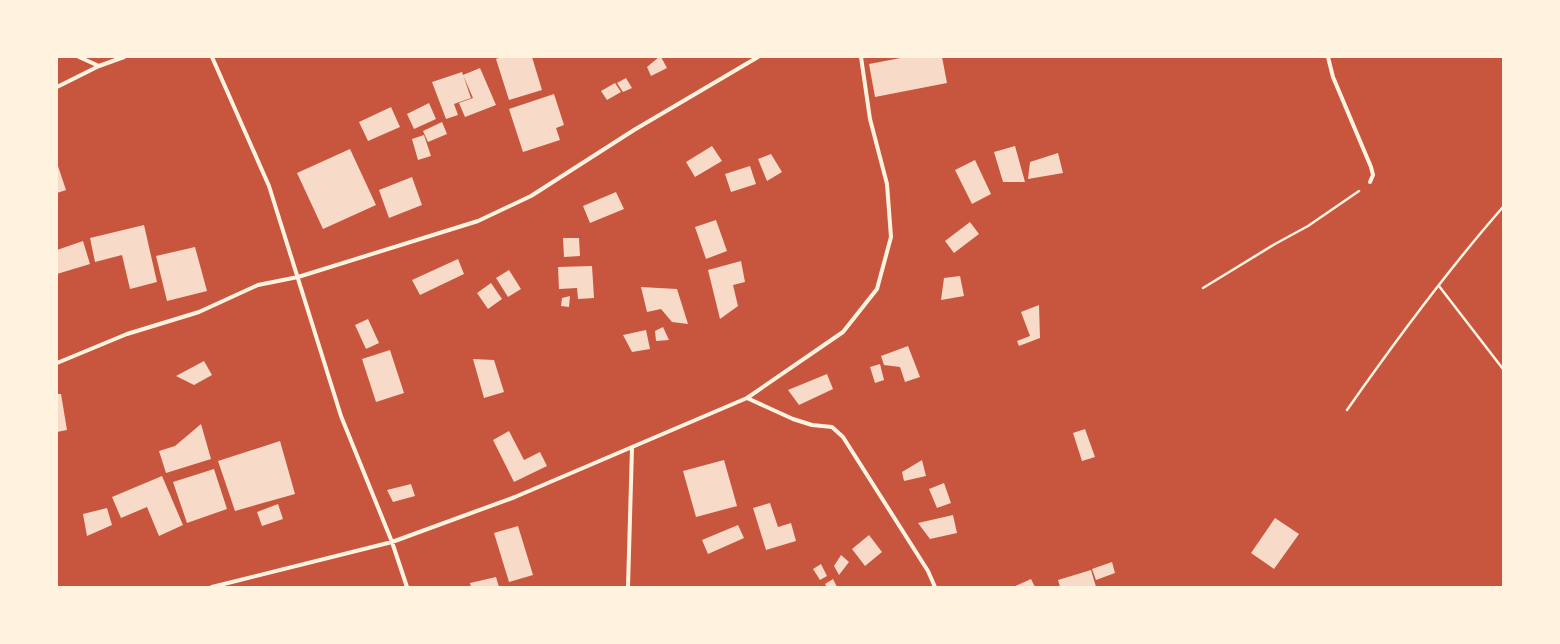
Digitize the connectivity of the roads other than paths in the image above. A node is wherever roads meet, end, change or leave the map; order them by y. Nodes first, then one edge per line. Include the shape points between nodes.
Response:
1 (79, 57) edge
2 (124, 57) edge
3 (212, 57) edge
4 (758, 57) edge
5 (861, 57) edge
6 (1328, 57) edge
7 (99, 66) junction
8 (57, 87) edge
9 (1370, 182) road end
10 (298, 277) junction
11 (57, 363) edge
12 (747, 398) junction
13 (632, 448) junction
14 (392, 542) junction
15 (215, 587) edge
16 (407, 587) edge
17 (628, 587) edge
18 (935, 587) edge

1 - 7 street
2 - 7 street
3 - 10 street via 269,186
4 - 10 street via 634,130 525,199 478,221
5 - 12 street via 870,119 887,184 891,237 877,289 843,332
6 - 9 street via 1333,77 1371,167 1373,175
7 - 8 street
10 - 11 street via 258,285 199,312 127,334
10 - 14 street via 341,416
12 - 13 street
12 - 18 street via 793,419 812,425 832,426 843,437 928,571
13 - 14 street via 515,497
13 - 17 street
14 - 15 street
14 - 16 street

